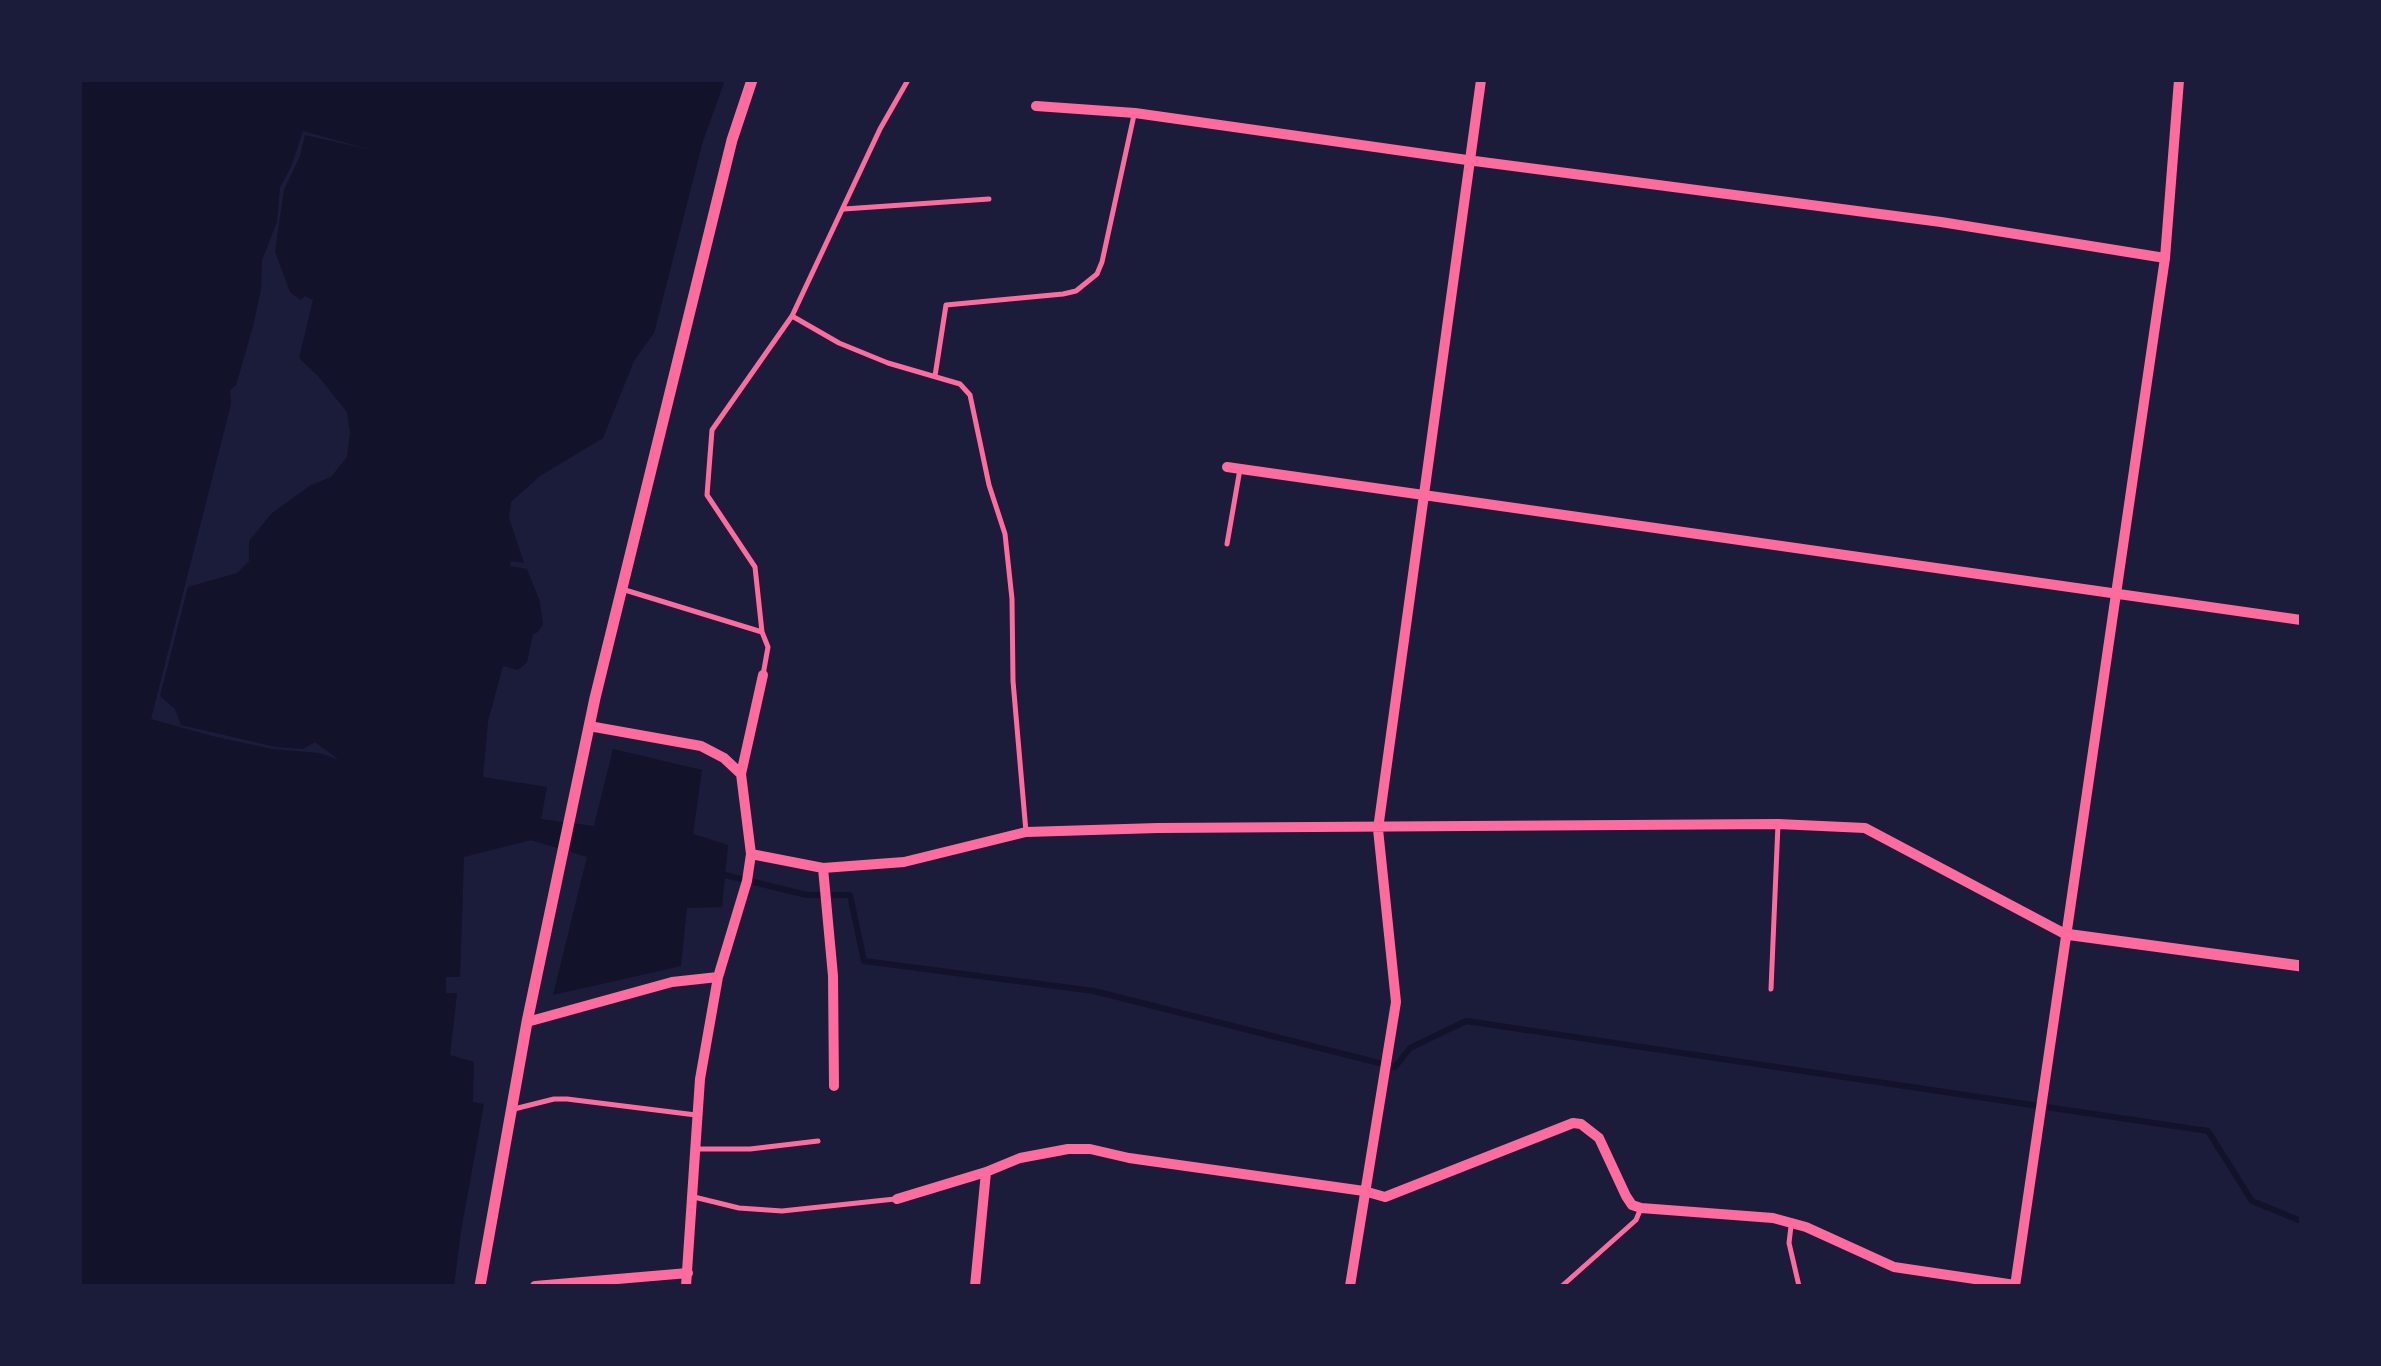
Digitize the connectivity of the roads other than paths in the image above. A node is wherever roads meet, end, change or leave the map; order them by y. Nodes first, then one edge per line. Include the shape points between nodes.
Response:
1 (752, 80) edge
2 (908, 80) edge
3 (1481, 80) edge
4 (2179, 80) edge
5 (1036, 106) dead end
6 (1135, 112) junction
7 (1468, 160) junction
8 (989, 199) dead end
9 (844, 209) junction
10 (2165, 258) junction
11 (792, 316) junction
12 (935, 376) junction
13 (1227, 467) dead end
14 (1240, 469) junction
15 (1424, 496) junction
16 (1227, 544) dead end
17 (622, 589) junction
18 (2115, 595) junction
19 (2301, 620) edge
20 (762, 632) junction
21 (763, 675) joint
22 (589, 726) junction
23 (741, 774) junction
24 (1778, 824) junction
25 (1378, 829) junction
26 (1026, 832) junction
27 (751, 854) junction
28 (823, 868) junction
29 (2065, 934) junction
30 (2301, 966) edge
31 (718, 978) junction
32 (1771, 989) dead end
33 (527, 1022) junction
34 (834, 1086) dead end
35 (511, 1110) junction
36 (696, 1115) junction
37 (818, 1141) dead end
38 (696, 1149) junction
39 (986, 1172) junction
40 (1364, 1191) junction
41 (694, 1197) junction
42 (898, 1198) joint
43 (1641, 1208) junction
44 (1793, 1222) junction
45 (688, 1273) junction
46 (2015, 1285) edge
47 (480, 1286) edge
48 (535, 1286) edge
49 (686, 1286) edge
50 (975, 1286) edge
51 (1350, 1286) edge
52 (1562, 1286) edge
53 (1799, 1286) edge

1 - 17 street
2 - 9 lane
3 - 7 street
4 - 10 street
5 - 6 street
6 - 7 street
6 - 12 lane via 1096,274 1064,294 946,305
7 - 10 street
7 - 15 street
8 - 9 lane
9 - 11 lane
10 - 18 street
11 - 12 lane via 839,343
11 - 20 lane via 721,414 708,453 706,495 753,561
12 - 26 lane via 965,386 970,395 1005,534
13 - 14 street
14 - 15 street
14 - 16 lane
15 - 18 street
15 - 25 street
17 - 20 lane
17 - 22 street
18 - 19 street
18 - 29 street
20 - 21 lane via 768,648
21 - 23 street
22 - 23 street via 701,746
22 - 33 street
23 - 27 street
24 - 25 street
24 - 29 street via 1865,828
24 - 32 lane
25 - 26 street
25 - 40 street via 1396,1002
26 - 28 street via 904,862
27 - 28 street
27 - 31 street
28 - 34 street
29 - 30 street
29 - 46 street
31 - 33 street via 672,982
31 - 36 street
33 - 35 street
35 - 36 lane via 554,1098
35 - 47 street
36 - 38 street
37 - 38 lane
38 - 41 street
39 - 40 street via 1020,1158 1090,1149
39 - 42 street
39 - 50 street
40 - 43 street via 1393,1196 1572,1123 1599,1138 1626,1196
40 - 51 street
41 - 42 lane via 782,1212
41 - 45 street
43 - 44 street
43 - 52 lane via 1636,1220
44 - 46 street via 1894,1267
44 - 53 lane via 1788,1234
45 - 48 street
45 - 49 street

